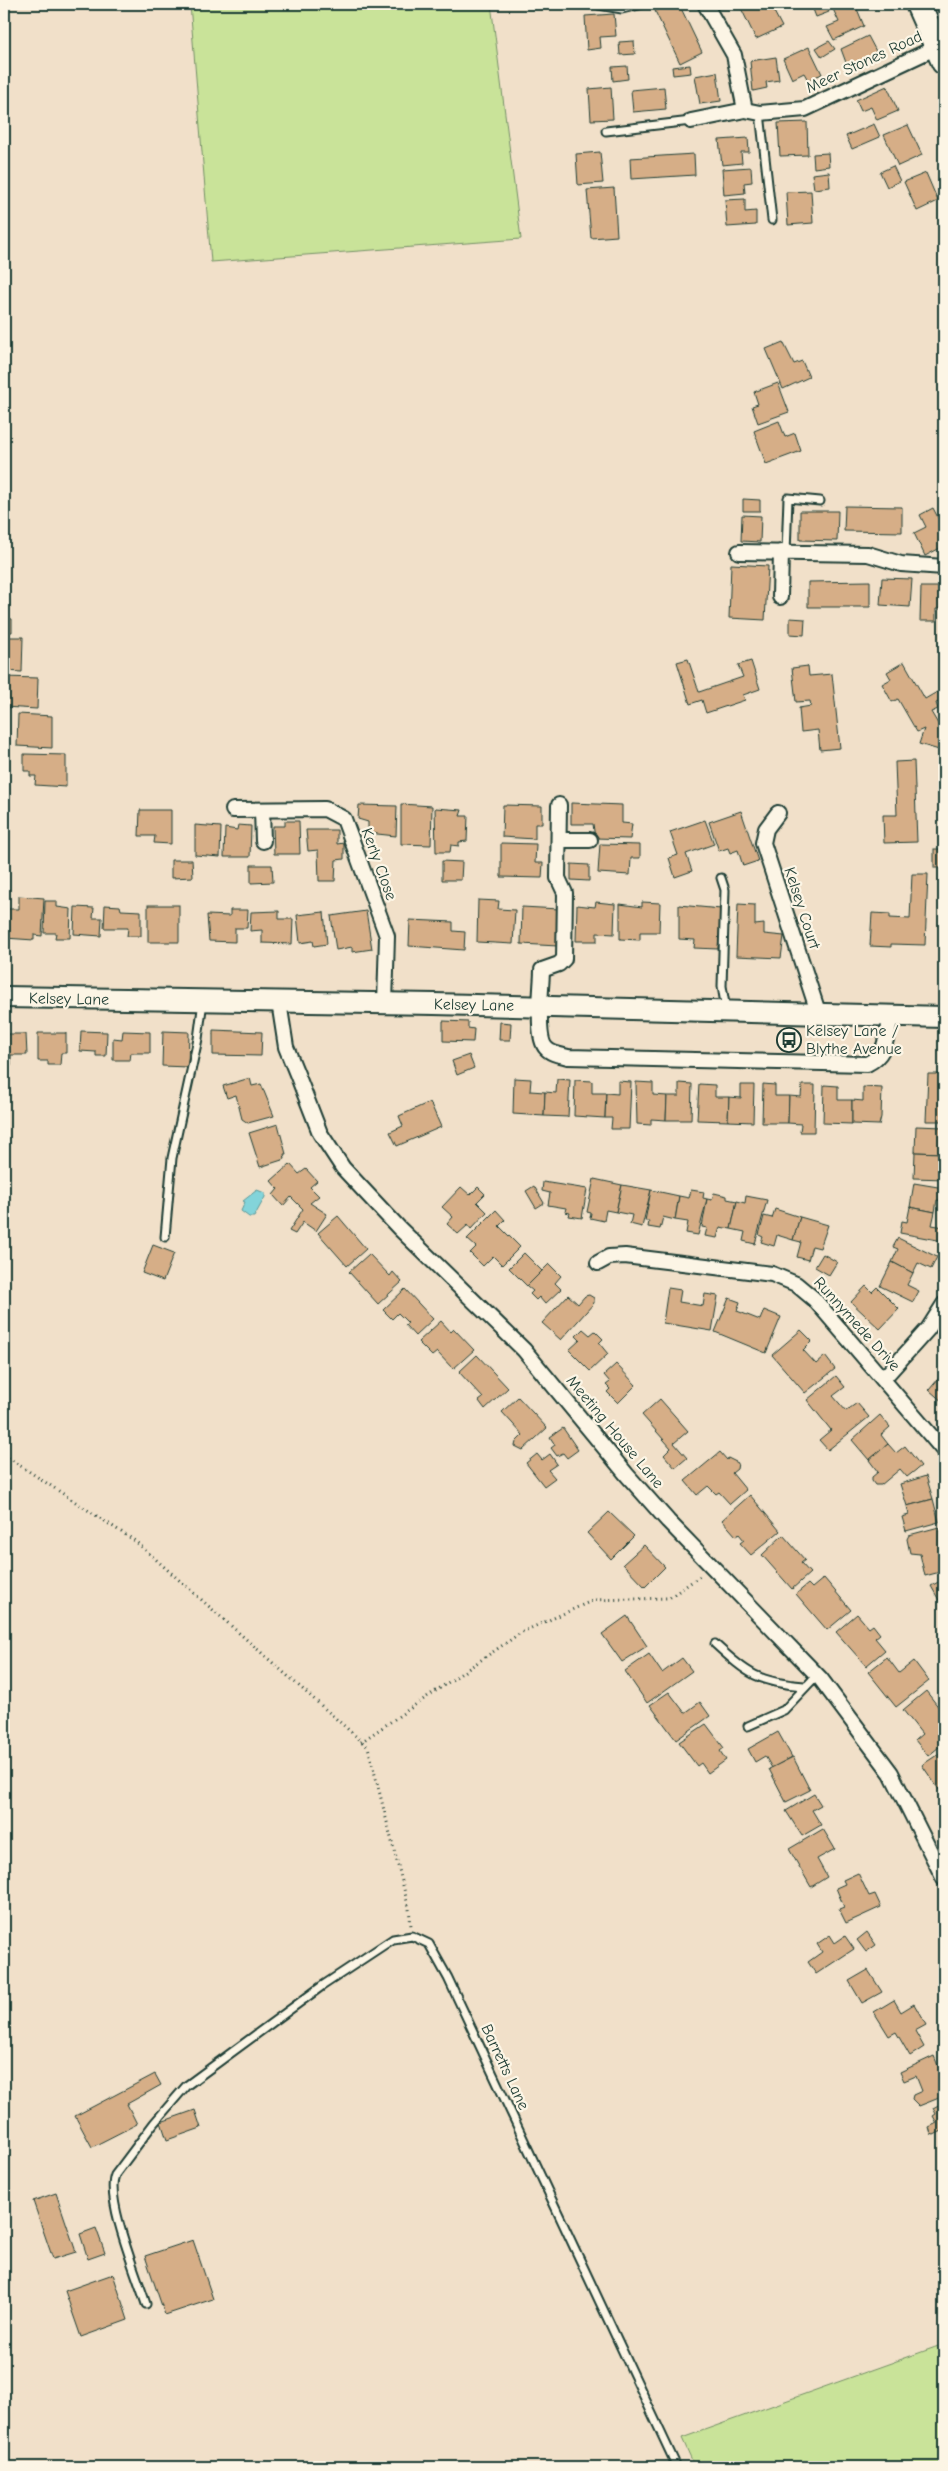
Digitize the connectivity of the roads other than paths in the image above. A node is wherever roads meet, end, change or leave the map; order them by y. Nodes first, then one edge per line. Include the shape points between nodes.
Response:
1 (643, 4) edge
2 (705, 4) edge
3 (918, 4) edge
4 (599, 5) edge
5 (941, 55) edge
6 (745, 110) junction
7 (760, 113) junction
8 (691, 121) joint
9 (606, 131) dead end
10 (772, 220) dead end
11 (820, 501) dead end
12 (739, 552) dead end
13 (783, 552) junction
14 (944, 567) edge
15 (780, 597) dead end
16 (559, 805) dead end
17 (233, 810) dead end
18 (262, 810) junction
19 (778, 813) dead end
20 (559, 840) junction
21 (590, 840) dead end
22 (263, 841) dead end
23 (721, 878) dead end
24 (4, 997) edge
25 (203, 1001) junction
26 (279, 1002) junction
27 (385, 1004) junction
28 (542, 1007) junction
29 (726, 1012) junction
30 (819, 1015) junction
31 (891, 1017) junction
32 (944, 1018) edge
33 (165, 1237) dead end
34 (598, 1263) dead end
35 (944, 1304) edge
36 (883, 1379) junction
37 (944, 1451) edge
38 (715, 1644) dead end
39 (818, 1675) junction
40 (804, 1686) junction
41 (748, 1726) dead end
42 (944, 1879) edge
43 (146, 2304) dead end
44 (677, 2467) edge

1 - 4 lane via 622,9
2 - 6 street via 734,55
3 - 5 highway
5 - 7 street, Meer Stones Road via 805,109
6 - 7 street, Meer Stones Road
6 - 8 street, Meer Stones Road
7 - 10 lane
8 - 9 lane
11 - 13 lane via 788,498
12 - 13 street
13 - 14 street via 868,554 901,564
13 - 15 street
16 - 20 street
17 - 18 street, Kerly Close
18 - 22 street
18 - 27 street, Kerly Close via 325,809 344,819 387,936
19 - 30 street, Kelsey Court via 766,829 763,843
20 - 21 street
20 - 28 street via 558,878 565,893 564,959 542,970
23 - 29 lane via 725,890 722,986
24 - 25 main road, Kelsey Lane
25 - 26 main road, Kelsey Lane
25 - 33 lane via 172,1158
26 - 27 main road, Kelsey Lane
26 - 39 street, Meeting House Lane via 286,1047 320,1133 344,1168 399,1228 524,1350 627,1475
27 - 28 main road, Kelsey Lane
28 - 29 main road, Kelsey Lane
28 - 31 street via 540,1036 545,1048 568,1057 867,1064 878,1058 883,1050
29 - 30 main road, Kelsey Lane
30 - 31 main road, Kelsey Lane
31 - 32 main road, Kelsey Lane
34 - 36 street, Runnymede Drive via 625,1256 761,1272 788,1280 814,1299
35 - 36 street via 928,1329
36 - 37 street, Runnymede Drive
38 - 40 lane via 744,1671 757,1678 777,1684
39 - 40 lane
39 - 42 street, Meeting House Lane via 891,1773
40 - 41 lane via 784,1710
43 - 44 lane, Barretts Lane via 114,2202 112,2184 115,2176 186,2086 322,1986 393,1939 412,1936 429,1944 448,1978

